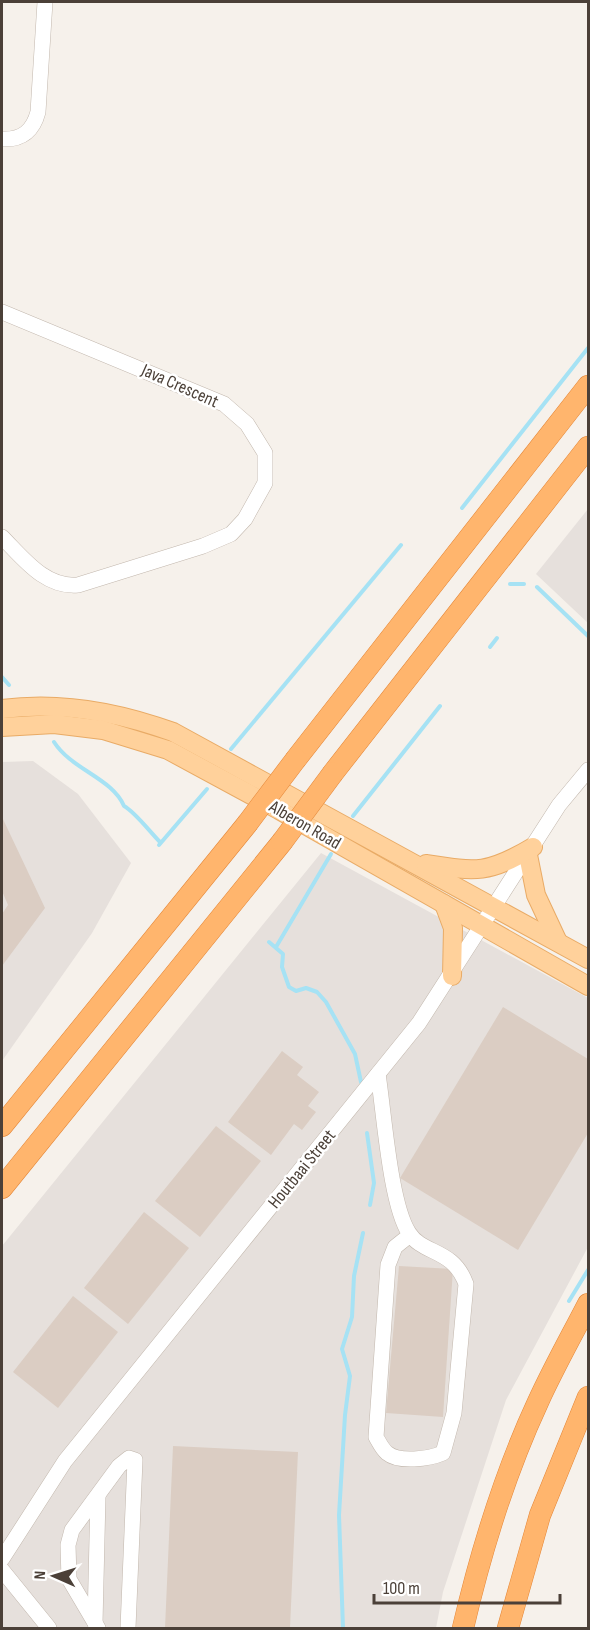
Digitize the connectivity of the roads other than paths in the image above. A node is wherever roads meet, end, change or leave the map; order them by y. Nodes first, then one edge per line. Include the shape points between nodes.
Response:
1 (45, 2) edge
2 (2, 139) edge
3 (2, 312) edge
4 (588, 386) edge
5 (588, 447) edge
6 (2, 537) edge
7 (2, 709) edge
8 (2, 727) edge
9 (588, 770) edge
10 (530, 851) junction
11 (412, 862) junction
12 (444, 904) junction
13 (495, 906) junction
14 (483, 927) junction
15 (558, 942) junction
16 (588, 959) edge
17 (452, 976) junction
18 (588, 986) edge
19 (378, 1074) junction
20 (2, 1126) edge
21 (2, 1188) edge
22 (410, 1235) junction
23 (588, 1304) edge
24 (588, 1397) edge
25 (98, 1496) junction
26 (2, 1559) edge
27 (2, 1570) edge
28 (96, 1626) edge
29 (49, 1629) edge
30 (128, 1629) edge
31 (463, 1629) edge
32 (508, 1629) edge

1 - 2 street via 34,125 27,134
3 - 6 street, Java Crescent via 224,404 247,424 267,462 260,496 237,529 222,539 78,585 62,585 42,574
4 - 20 highway, bridge via 247,824
5 - 21 highway, bridge via 282,842
7 - 11 main road, Alberon Road via 83,708 144,721 173,732
8 - 12 main road, Alberon Road via 73,726 127,735 153,744
9 - 10 street, Houtbaai Street
10 - 11 main road via 485,870
10 - 13 street, Houtbaai Street
10 - 15 main road via 536,895
11 - 13 main road, Alberon Road
12 - 14 main road, Alberon Road
12 - 17 main road via 453,928
13 - 14 street, Houtbaai Street
13 - 15 main road, Alberon Road
14 - 17 street, Houtbaai Street
14 - 18 main road, Alberon Road
15 - 16 main road, Alberon Road
17 - 19 street, Houtbaai Street
19 - 22 street via 398,1210
19 - 26 street, Houtbaai Street via 65,1461
22 - 22 street via 455,1263 466,1284 452,1427 443,1453 432,1458 394,1457 385,1452 376,1437 388,1264 395,1247
23 - 31 highway via 518,1448 478,1565
24 - 32 highway via 540,1515
25 - 28 street
25 - 28 street via 72,1530 66,1562 69,1579
25 - 30 street via 125,1460 135,1460
27 - 29 street

